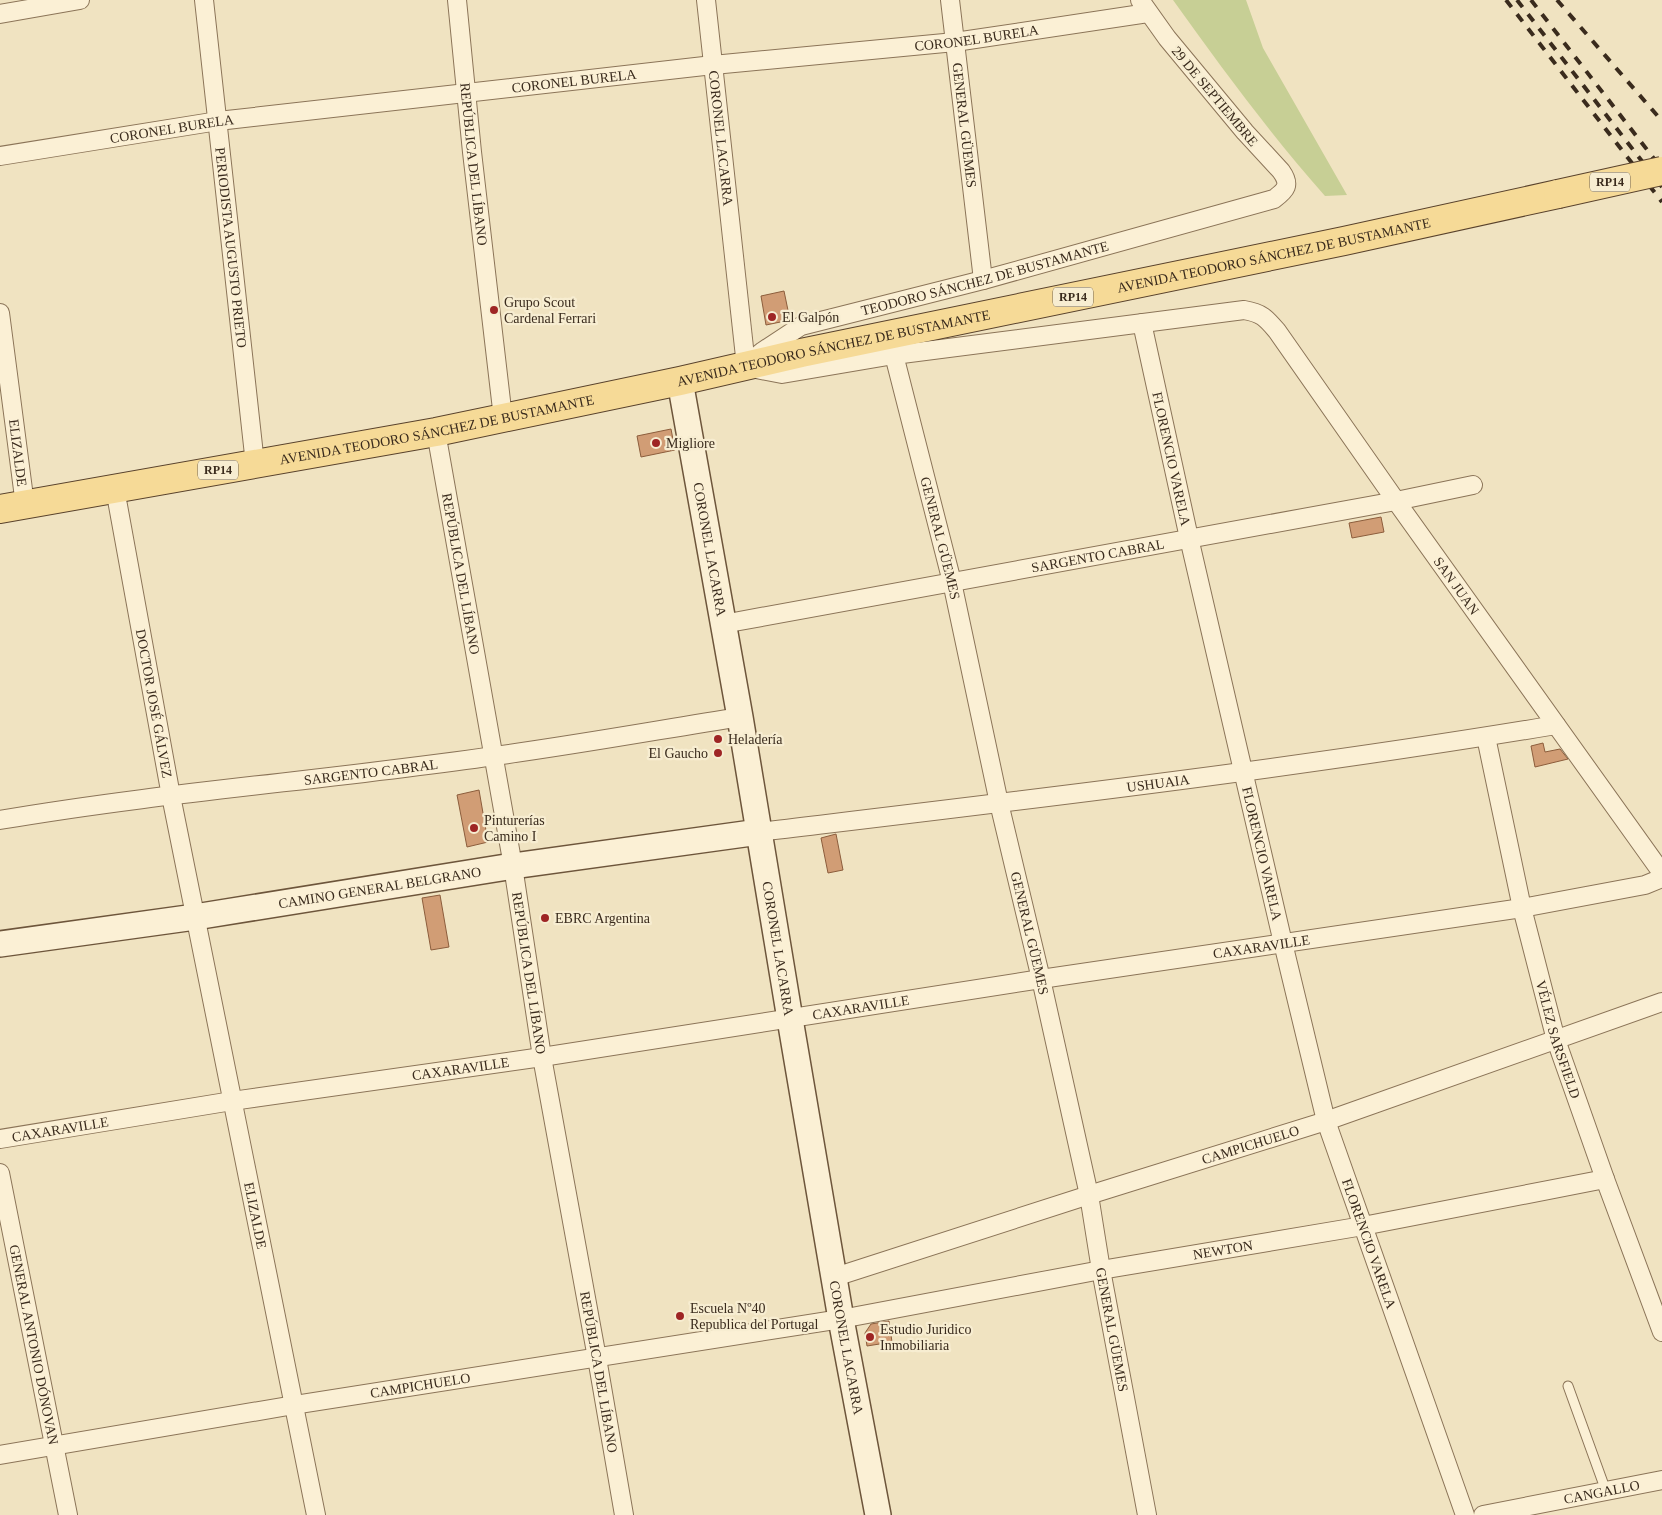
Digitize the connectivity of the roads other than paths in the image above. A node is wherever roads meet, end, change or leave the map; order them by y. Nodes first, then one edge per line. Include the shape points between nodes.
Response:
1 (80, 0) edge
2 (204, 0) edge
3 (457, 0) edge
4 (706, 0) edge
5 (950, 0) edge
6 (1144, 7) edge
7 (0, 14) edge
8 (955, 42) junction
9 (713, 65) junction
10 (467, 93) junction
11 (218, 121) junction
12 (0, 156) edge
13 (1662, 170) edge
14 (1284, 191) joint
15 (983, 280) junction
16 (0, 313) edge
17 (1142, 324) junction
18 (894, 355) junction
19 (746, 366) junction
20 (680, 382) junction
21 (503, 418) junction
22 (436, 432) junction
23 (255, 464) junction
24 (1473, 486) dead end
25 (115, 489) junction
26 (1396, 501) junction
27 (13, 507) edge
28 (1189, 538) junction
29 (952, 582) junction
30 (723, 624) junction
31 (740, 717) junction
32 (1556, 725) junction
33 (1486, 737) junction
34 (493, 756) junction
35 (1243, 771) junction
36 (171, 796) junction
37 (999, 803) junction
38 (0, 820) edge
39 (758, 832) junction
40 (513, 866) junction
41 (1662, 873) edge
42 (1662, 878) edge
43 (1522, 908) junction
44 (195, 917) junction
45 (1283, 943) junction
46 (0, 944) edge
47 (1041, 979) junction
48 (1662, 1002) edge
49 (790, 1019) junction
50 (1556, 1040) junction
51 (542, 1057) junction
52 (232, 1101) junction
53 (1326, 1121) junction
54 (0, 1139) edge
55 (0, 1173) edge
56 (1605, 1179) junction
57 (1089, 1195) junction
58 (1362, 1226) junction
59 (1100, 1270) junction
60 (835, 1277) junction
61 (841, 1319) junction
62 (1662, 1332) edge
63 (597, 1358) junction
64 (1568, 1386) dead end
65 (294, 1404) junction
66 (54, 1446) junction
67 (0, 1455) edge
68 (1662, 1480) edge
69 (1606, 1491) junction
70 (68, 1515) edge
71 (316, 1515) edge
72 (624, 1515) edge
73 (878, 1515) edge
74 (1147, 1515) edge
75 (1465, 1515) edge
76 (1483, 1515) edge

1 - 7 street
2 - 11 street, PERIODISTA AUGUSTO PRIETO
3 - 10 street, REPÚBLICA DEL LÍBANO
4 - 9 street, CORONEL LACARRA
5 - 8 street, GENERAL GÜEMES
6 - 8 street, CORONEL BURELA
6 - 14 street, 29 DE SEPTIEMBRE via 1286,178
8 - 9 street, CORONEL BURELA
8 - 15 street, GENERAL GÜEMES
9 - 10 street, CORONEL BURELA
9 - 19 street, CORONEL LACARRA
10 - 11 street, CORONEL BURELA
10 - 21 street, REPÚBLICA DEL LÍBANO
11 - 12 street, CORONEL BURELA
11 - 23 street, PERIODISTA AUGUSTO PRIETO
13 - 19 main road, AVENIDA TEODORO SÁNCHEZ DE BUSTAMANTE / RP14, bridge via 1344,241
14 - 15 street, TEODORO SÁNCHEZ DE BUSTAMANTE via 1274,198
15 - 19 street, TEODORO SÁNCHEZ DE BUSTAMANTE via 801,326 763,350
16 - 27 street, ELIZALDE
17 - 18 street
17 - 26 street, SAN JUAN via 1244,310 1264,316
17 - 28 street, FLORENCIO VARELA
18 - 19 street via 782,374
18 - 29 street, GENERAL GÜEMES
19 - 20 main road, AVENIDA TEODORO SÁNCHEZ DE BUSTAMANTE / RP14
20 - 21 main road, AVENIDA TEODORO SÁNCHEZ DE BUSTAMANTE / RP14
20 - 30 street, CORONEL LACARRA
21 - 22 main road, AVENIDA TEODORO SÁNCHEZ DE BUSTAMANTE / RP14
22 - 23 main road, AVENIDA TEODORO SÁNCHEZ DE BUSTAMANTE / RP14
22 - 34 street, REPÚBLICA DEL LÍBANO
23 - 25 main road, AVENIDA TEODORO SÁNCHEZ DE BUSTAMANTE / RP14
24 - 26 street, SARGENTO CABRAL
25 - 27 main road, AVENIDA TEODORO SÁNCHEZ DE BUSTAMANTE / RP14
25 - 36 street, DOCTOR JOSÉ GÁLVEZ
26 - 28 street, SARGENTO CABRAL
26 - 32 street, SAN JUAN
28 - 29 street, SARGENTO CABRAL
28 - 35 street, FLORENCIO VARELA
29 - 30 street, SARGENTO CABRAL
29 - 37 street, GENERAL GÜEMES
30 - 31 street, CORONEL LACARRA
31 - 34 street, SARGENTO CABRAL
31 - 39 street, CORONEL LACARRA
32 - 33 street, USHUAIA
32 - 41 street, SAN JUAN
33 - 35 street, USHUAIA
33 - 43 street, VÉLEZ SARSFIELD
34 - 36 street, SARGENTO CABRAL
34 - 40 street, REPÚBLICA DEL LÍBANO
35 - 37 street, USHUAIA
35 - 45 street, FLORENCIO VARELA
36 - 38 street, SARGENTO CABRAL
36 - 44 street, DOCTOR JOSÉ GÁLVEZ
37 - 39 street, USHUAIA
37 - 47 street, GENERAL GÜEMES
39 - 40 street, CAMINO GENERAL BELGRANO
39 - 49 street, CORONEL LACARRA
40 - 44 street, CAMINO GENERAL BELGRANO
40 - 51 street, REPÚBLICA DEL LÍBANO
42 - 43 street, CAXARAVILLE via 1644,886
43 - 45 street, CAXARAVILLE
43 - 50 street, VÉLEZ SARSFIELD
44 - 46 street, CAMINO GENERAL BELGRANO
44 - 52 street, ELIZALDE
45 - 47 street, CAXARAVILLE
45 - 53 street, FLORENCIO VARELA
47 - 49 street, CAXARAVILLE
47 - 57 street, GENERAL GÜEMES
48 - 50 street, CAMPICHUELO
49 - 51 street, CAXARAVILLE
49 - 60 street, CORONEL LACARRA
50 - 53 street, CAMPICHUELO
50 - 56 street, VÉLEZ SARSFIELD
51 - 52 street, CAXARAVILLE
51 - 63 street, REPÚBLICA DEL LÍBANO
52 - 54 street, CAXARAVILLE
52 - 65 street, ELIZALDE
53 - 57 street, CAMPICHUELO
53 - 58 street, FLORENCIO VARELA
55 - 66 street, GENERAL ANTONIO DÓNOVAN
56 - 58 street, NEWTON
56 - 62 street, VÉLEZ SARSFIELD
57 - 59 street, GENERAL GÜEMES
57 - 60 street, CAMPICHUELO
58 - 59 street, NEWTON
58 - 75 street, FLORENCIO VARELA
59 - 61 street, NEWTON
59 - 74 street, GENERAL GÜEMES
60 - 61 street, CORONEL LACARRA
61 - 63 street, CAMPICHUELO
61 - 73 street, CORONEL LACARRA
63 - 65 street, CAMPICHUELO
63 - 72 street, REPÚBLICA DEL LÍBANO
64 - 69 lane
65 - 66 street, CAMPICHUELO
65 - 71 street, ELIZALDE
66 - 67 street, CAMPICHUELO
66 - 70 street, GENERAL ANTONIO DÓNOVAN
68 - 69 street, CANGALLO
69 - 76 street, CANGALLO

